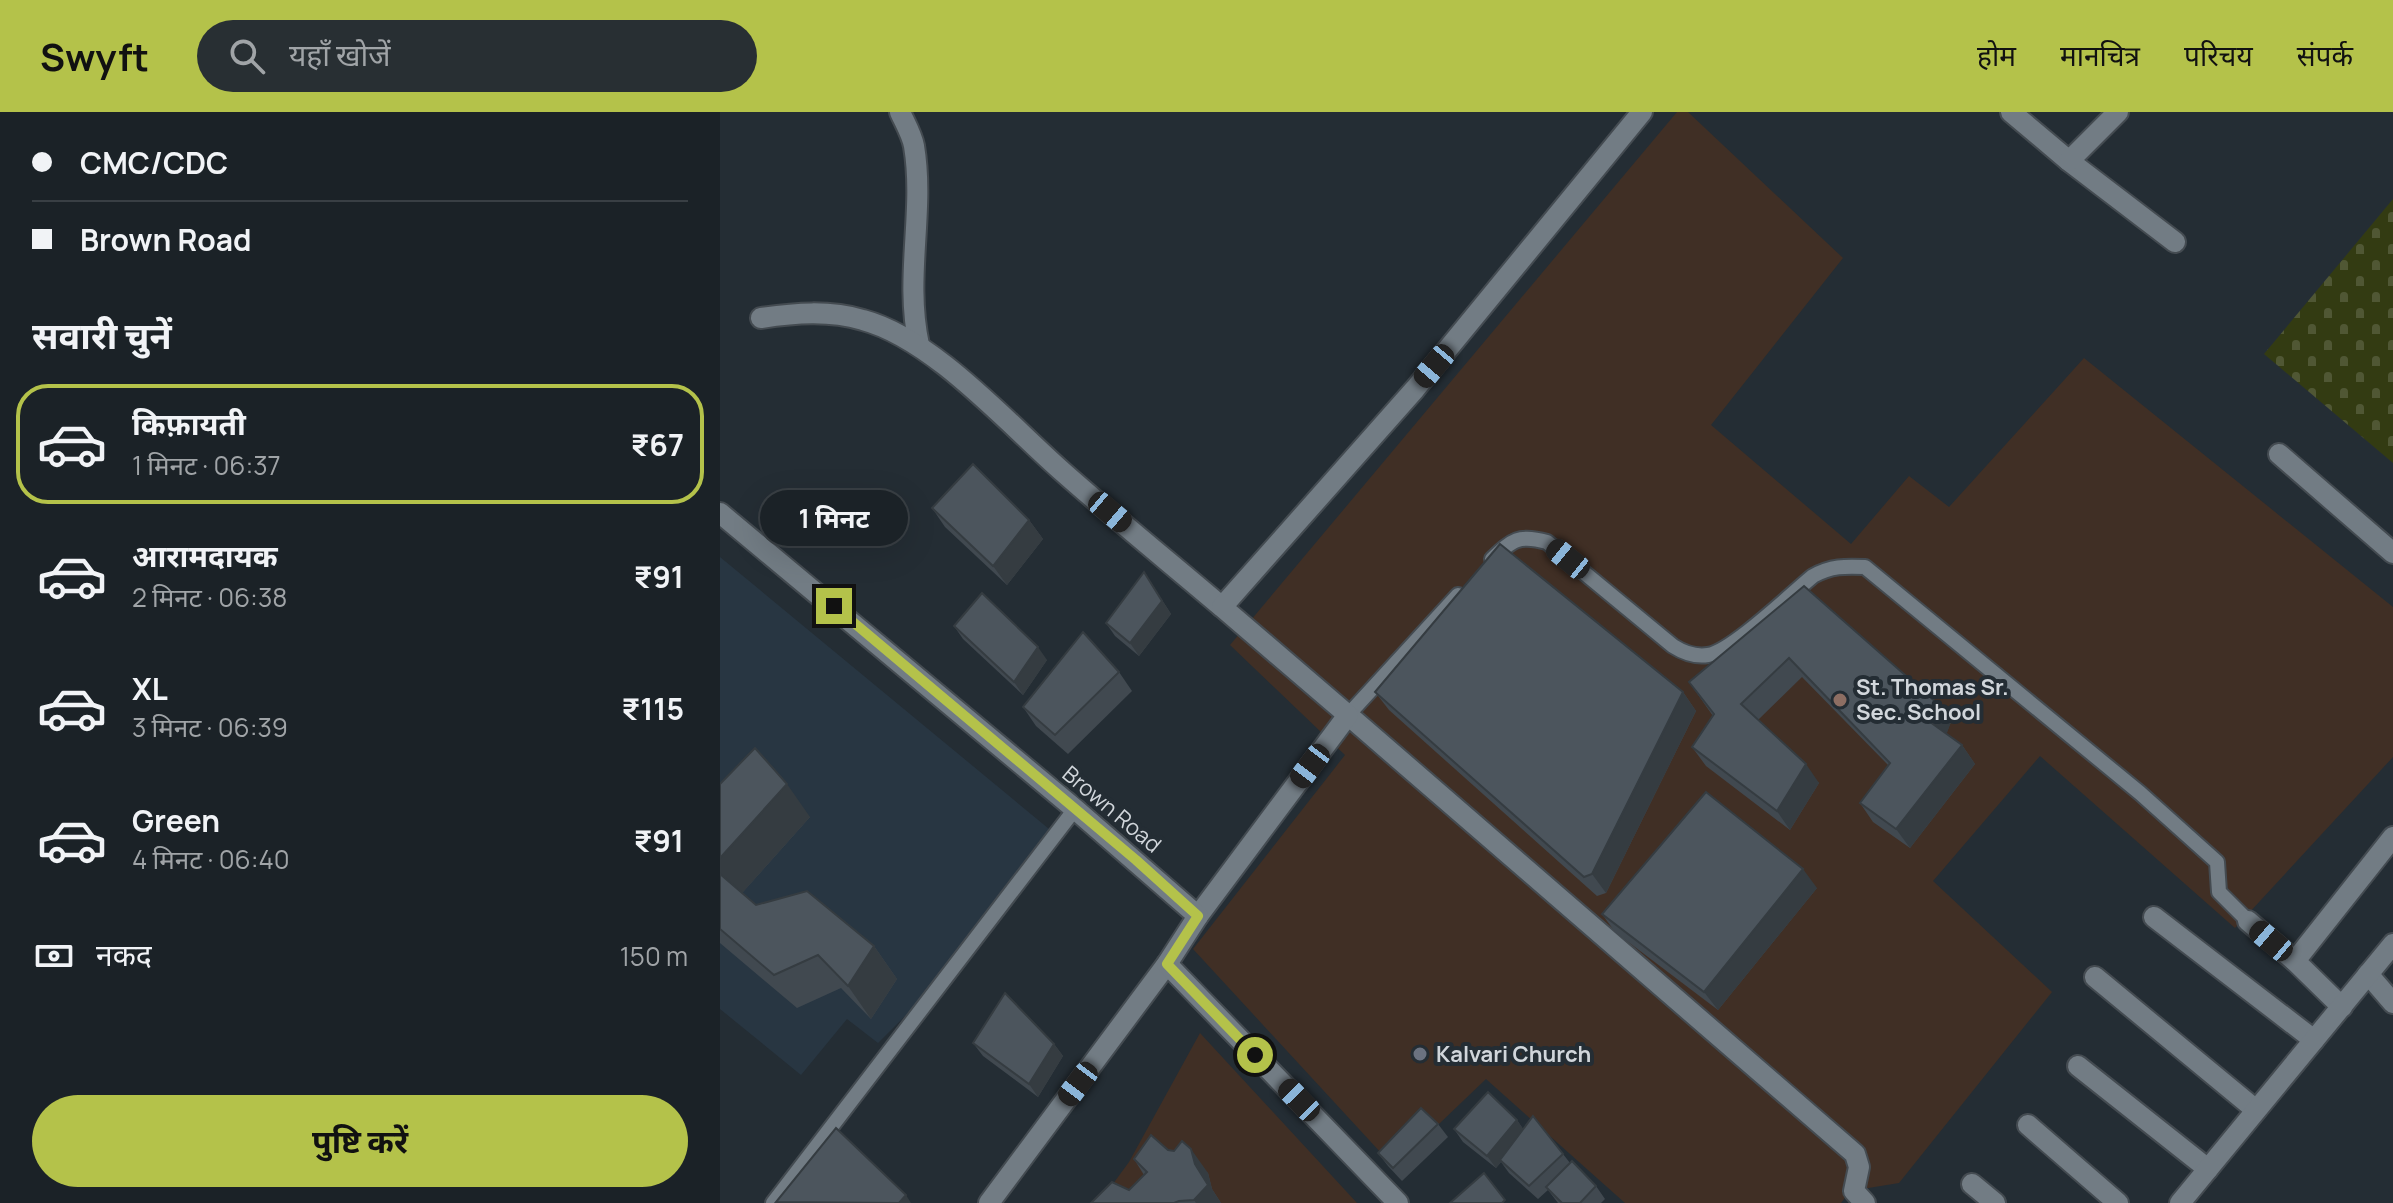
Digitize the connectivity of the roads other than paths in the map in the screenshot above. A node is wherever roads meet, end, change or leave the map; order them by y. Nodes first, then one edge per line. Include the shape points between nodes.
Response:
1 (900, 112) edge
2 (1642, 112) edge
3 (2011, 112) edge
4 (2118, 112) edge
5 (2069, 161) junction
6 (2175, 242) dead end
7 (761, 318) dead end
8 (919, 345) junction
9 (2279, 454) dead end
10 (720, 513) edge
11 (2393, 553) edge
12 (1486, 564) edge
13 (1465, 587) edge
14 (1222, 607) junction
15 (1348, 715) junction
16 (1075, 809) junction
17 (2393, 837) edge
18 (1198, 916) junction
19 (2154, 917) dead end
20 (2248, 921) joint
21 (2393, 944) edge
22 (2295, 961) junction
23 (1167, 964) junction
24 (2368, 974) junction
25 (2095, 977) dead end
26 (2393, 1003) edge
27 (2342, 1007) junction
28 (2314, 1040) junction
29 (2078, 1066) dead end
30 (2256, 1110) junction
31 (2028, 1125) dead end
32 (2208, 1169) junction
33 (1972, 1184) dead end
34 (1862, 1202) edge
35 (773, 1203) edge
36 (989, 1203) edge
37 (1398, 1203) edge
38 (1995, 1203) edge
39 (2118, 1203) edge
40 (2180, 1203) edge

1 - 8 street via 914,144 911,291
2 - 14 street via 1415,389
3 - 5 street
4 - 5 street
5 - 6 street
7 - 8 street via 804,311 864,320
8 - 14 street
9 - 11 street
10 - 16 street, Brown Road
12 - 20 lane via 1517,538 1547,542 1673,646 1700,655 1724,649 1813,576 1840,566 1865,567 2217,862 2219,892
13 - 15 lane
14 - 15 street
15 - 18 street
15 - 34 street via 1855,1154 1859,1167 1853,1189
16 - 18 street, Brown Road
16 - 35 lane
17 - 22 street
18 - 23 street
19 - 28 street
20 - 22 street
21 - 24 street
22 - 27 street
23 - 36 street
23 - 37 street
24 - 26 street
24 - 27 street
25 - 30 street
27 - 28 street
28 - 30 street
29 - 32 street
30 - 32 street
31 - 39 street
32 - 40 street
33 - 38 street

